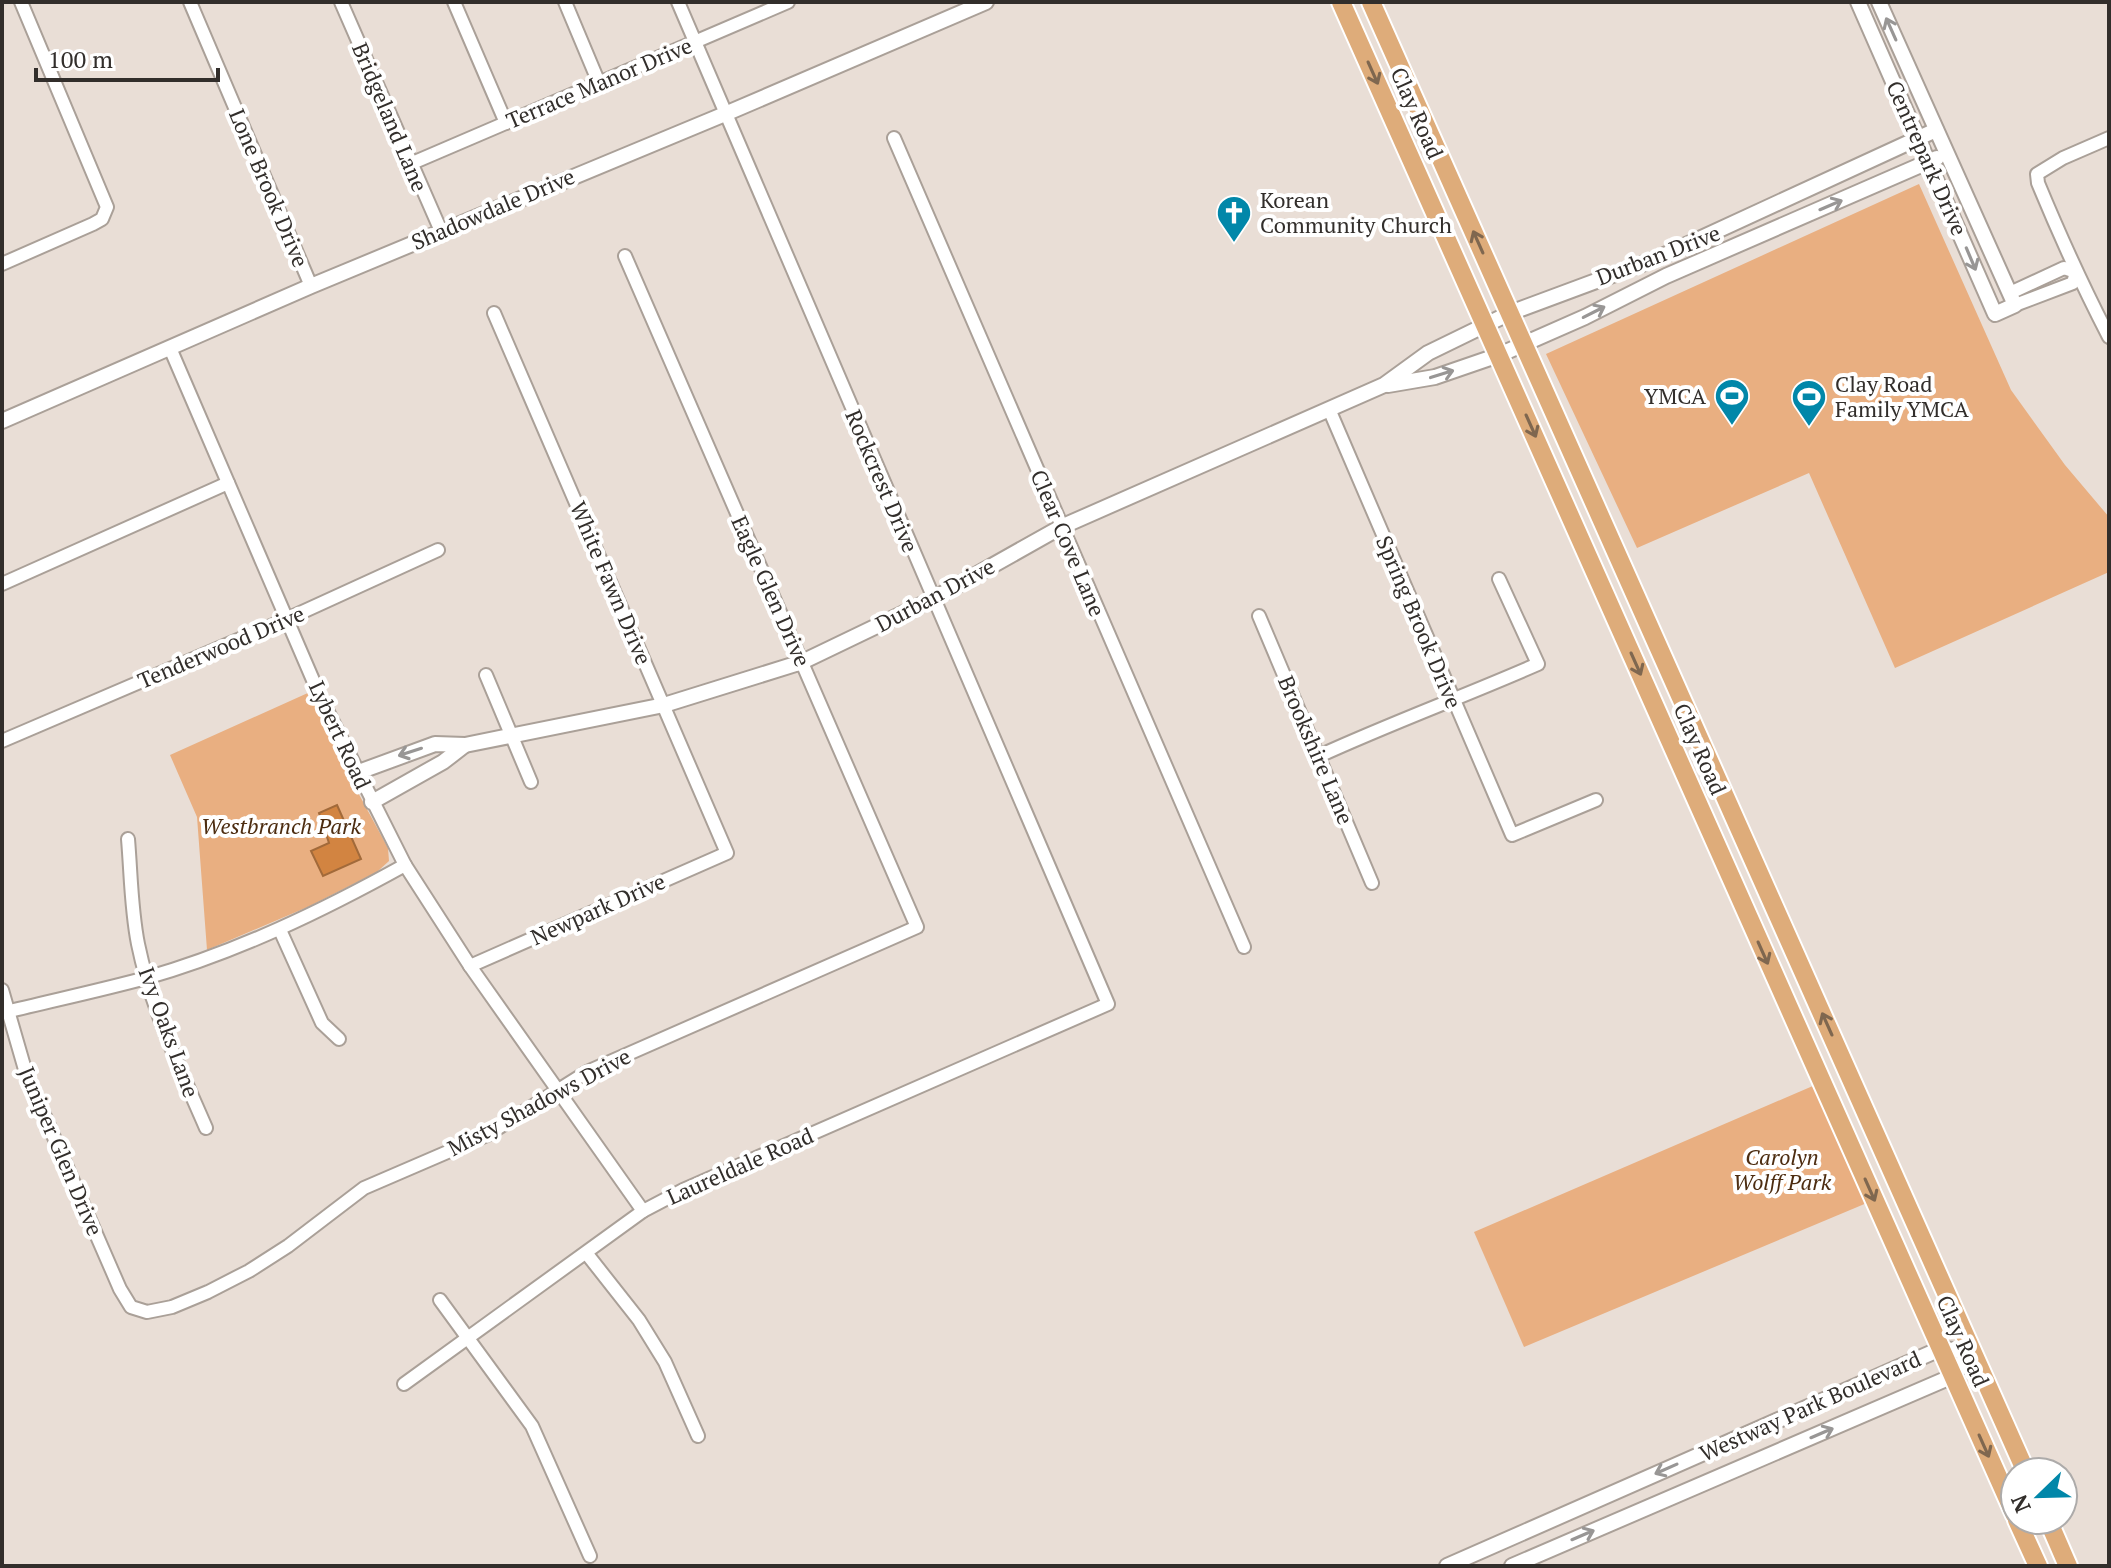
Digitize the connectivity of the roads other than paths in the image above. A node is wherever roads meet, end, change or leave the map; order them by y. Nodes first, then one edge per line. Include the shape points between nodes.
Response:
1 (21, 2) edge
2 (190, 2) edge
3 (341, 2) edge
4 (454, 2) edge
5 (565, 2) edge
6 (678, 2) edge
7 (788, 2) edge
8 (986, 2) edge
9 (1341, 2) edge
10 (1371, 2) edge
11 (1858, 2) edge
12 (1879, 2) edge
13 (695, 42) junction
14 (599, 83) junction
15 (725, 114) junction
16 (506, 123) junction
17 (1936, 130) junction
18 (894, 138) dead end
19 (1918, 138) junction
20 (2109, 138) edge
21 (1439, 154) junction
22 (1946, 154) junction
23 (1930, 162) junction
24 (1413, 163) junction
25 (410, 164) junction
26 (441, 231) junction
27 (625, 256) dead end
28 (2, 264) edge
29 (2076, 272) junction
30 (2043, 278) junction
31 (311, 286) junction
32 (2049, 292) junction
33 (2012, 299) junction
34 (494, 313) dead end
35 (1510, 313) junction
36 (1486, 324) junction
37 (2109, 337) edge
38 (1523, 345) junction
39 (170, 348) junction
40 (1499, 355) junction
41 (1384, 385) junction
42 (1329, 409) junction
43 (2, 421) edge
44 (228, 483) junction
45 (1061, 527) junction
46 (1607, 531) junction
47 (1581, 540) junction
48 (438, 550) dead end
49 (1499, 579) dead end
50 (2, 584) edge
51 (933, 599) junction
52 (1259, 616) dead end
53 (287, 619) junction
54 (802, 662) junction
55 (486, 675) dead end
56 (1453, 701) junction
57 (664, 705) junction
58 (1691, 719) junction
59 (1666, 731) junction
60 (511, 734) junction
61 (2, 741) edge
62 (465, 745) junction
63 (1319, 756) junction
64 (356, 773) junction
65 (531, 782) dead end
66 (1596, 800) dead end
67 (372, 802) junction
68 (128, 839) dead end
69 (727, 853) joint
70 (405, 865) junction
71 (1372, 883) dead end
72 (1769, 894) junction
73 (1743, 908) junction
74 (917, 927) joint
75 (280, 930) junction
76 (1244, 947) dead end
77 (470, 966) junction
78 (146, 978) junction
79 (2, 990) edge
80 (1108, 1004) joint
81 (5, 1012) edge
82 (339, 1039) dead end
83 (1840, 1055) junction
84 (1815, 1067) junction
85 (559, 1091) junction
86 (206, 1128) dead end
87 (643, 1211) junction
88 (587, 1254) junction
89 (110, 1265) joint
90 (440, 1300) dead end
91 (469, 1338) junction
92 (1940, 1349) junction
93 (1971, 1351) junction
94 (1953, 1376) junction
95 (404, 1384) dead end
96 (698, 1436) dead end
97 (2019, 1456) edge
98 (1999, 1480) edge
99 (2024, 1536) edge
100 (2054, 1536) edge
101 (590, 1556) dead end
102 (2064, 1565) edge
103 (1447, 1566) edge
104 (1512, 1566) edge
105 (2038, 1566) edge

1 - 28 street via 106,213 93,224
2 - 31 street, Lone Brook Drive
3 - 25 street, Bridgeland Lane
4 - 16 street
5 - 14 street
6 - 13 street, Rockcrest Drive
7 - 13 street, Terrace Manor Drive
8 - 15 street, Shadowdale Drive
9 -> 24 main road, Clay Road
10 - 21 main road, Clay Road
11 - 19 street, Centrepark Drive
17 -> 12 street, Centrepark Drive
13 - 14 street, Terrace Manor Drive
13 - 15 street, Rockcrest Drive
14 - 16 street, Terrace Manor Drive
15 - 26 street, Shadowdale Drive
15 - 51 street, Rockcrest Drive
16 - 25 street, Terrace Manor Drive
17 - 19 street, Durban Drive
17 - 22 street, Centrepark Drive
18 - 45 street, Clear Cove Lane
19 - 23 street, Centrepark Drive
19 - 35 street, Durban Drive via 1671,252
20 - 29 street via 2037,174
21 - 24 main road
35 -> 21 main road, Clay Road
22 - 23 street, Durban Drive
22 - 33 street, Centrepark Drive
23 -> 33 street, Centrepark Drive via 1995,314
38 -> 23 street, Durban Drive via 1666,276
24 - 36 main road, Clay Road
25 - 26 street, Bridgeland Lane
26 - 31 street, Shadowdale Drive
27 - 54 street, Eagle Glen Drive
29 - 30 street via 2064,268
29 - 32 street via 2073,283
29 - 37 street
30 - 32 street
30 - 33 street
31 - 39 street, Shadowdale Drive
32 - 33 street
34 - 57 street, White Fawn Drive
35 - 36 street, Durban Drive
35 - 38 main road, Clay Road
36 - 40 main road, Clay Road
36 - 41 street, Durban Drive via 1428,353
38 - 40 street, Durban Drive
38 - 46 main road, Clay Road
39 - 43 street, Shadowdale Drive
39 - 44 street, Lybert Road
41 -> 40 street, Durban Drive via 1435,377
40 -> 47 main road, Clay Road
41 - 42 street, Durban Drive
42 - 45 street, Durban Drive
42 - 56 street, Spring Brook Drive
44 - 50 street
44 - 53 street, Lybert Road
45 - 51 street, Durban Drive
45 - 76 street, Clear Cove Lane
46 - 47 main road
46 - 58 main road, Clay Road
47 -> 59 main road, Clay Road
48 - 53 street, Tenderwood Drive
49 - 56 street via 1538,664
51 - 54 street, Durban Drive
51 - 80 street, Rockcrest Drive
52 - 63 street, Brookshire Lane
53 - 61 street, Tenderwood Drive
53 - 64 street, Lybert Road
54 - 57 street, Durban Drive
54 - 74 street, Eagle Glen Drive
55 - 60 street
56 - 63 street
56 - 66 street, Spring Brook Drive via 1512,835
57 - 60 street, Durban Drive
57 - 69 street, White Fawn Drive
58 - 59 main road
58 - 72 main road, Clay Road
59 - 73 main road, Clay Road
60 - 62 street, Durban Drive
60 - 65 street
62 -> 64 street, Durban Drive via 435,744
62 - 67 street, Durban Drive
63 - 71 street, Brookshire Lane
64 - 67 street, Lybert Road
67 - 70 street, Lybert Road
68 - 78 street, Ivy Oaks Lane
69 - 77 street, Newpark Drive
70 - 75 street
70 - 77 street, Lybert Road
72 - 73 main road
83 -> 72 main road, Clay Road
73 -> 84 main road, Clay Road
74 - 85 street, Misty Shadows Drive via 587,1072
75 - 78 street
75 - 82 street via 322,1023
77 - 85 street, Lybert Road
78 - 81 street
78 - 86 street, Ivy Oaks Lane
79 - 81 street, Juniper Glen Drive
80 - 87 street, Laureldale Road
81 - 89 street, Juniper Glen Drive
83 - 84 main road
83 - 93 main road, Clay Road
84 -> 92 main road, Clay Road
85 - 87 street, Lybert Road
85 - 89 street, Misty Shadows Drive via 487,1135 364,1188 249,1271 172,1307 147,1312 131,1307
87 - 88 street, Laureldale Road
88 - 91 street, Laureldale Road
88 - 96 street via 665,1362
90 - 91 street
91 - 95 street, Laureldale Road
91 - 101 street via 532,1426
92 - 93 street, Westway Park Boulevard
92 - 94 main road, Clay Road
92 -> 103 street, Westway Park Boulevard
93 - 94 street, Westway Park Boulevard
93 - 97 main road, Clay Road
94 -> 98 main road, Clay Road
104 -> 94 street, Westway Park Boulevard
99 - 105 main road, Clay Road
100 - 102 main road

